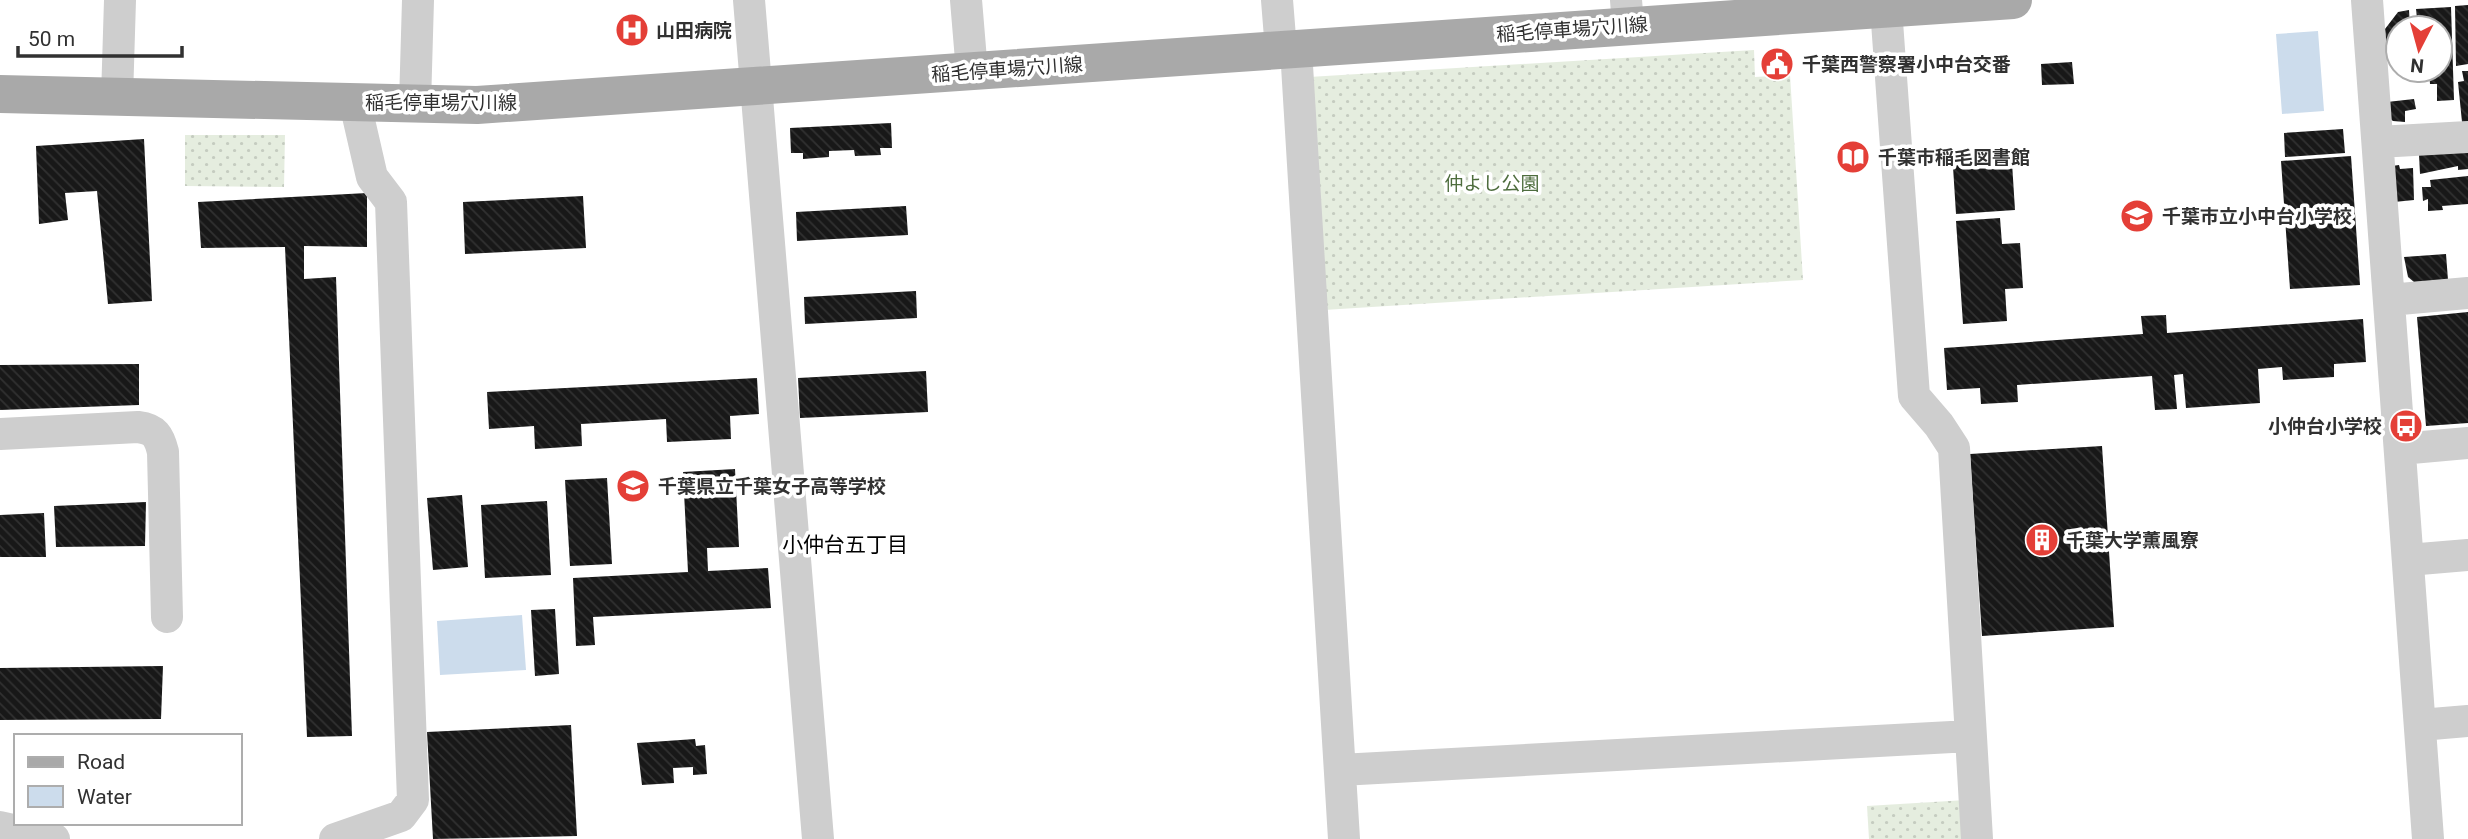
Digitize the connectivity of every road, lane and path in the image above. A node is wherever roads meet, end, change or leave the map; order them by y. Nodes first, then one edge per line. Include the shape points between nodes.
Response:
1 (120, 0) edge
2 (418, 0) edge
3 (749, 0) edge
4 (966, 0) edge
5 (1277, 0) edge
6 (2013, 0) edge
7 (2367, 0) edge
8 (1948, 2) edge
9 (1886, 8) junction
10 (1627, 13) edge
11 (1289, 49) junction
12 (972, 72) junction
13 (754, 85) junction
14 (0, 94) edge
15 (117, 97) junction
16 (355, 103) junction
17 (415, 104) junction
18 (2468, 137) edge
19 (2378, 142) junction
20 (2468, 293) edge
21 (2389, 300) junction
22 (0, 434) edge
23 (2468, 443) edge
24 (2400, 449) junction
25 (2468, 555) edge
26 (2407, 560) junction
27 (167, 617) dead end
28 (2468, 721) edge
29 (2420, 725) junction
30 (1970, 736) junction
31 (1340, 770) junction
32 (0, 827) edge
33 (366, 834) edge
34 (54, 839) edge
35 (335, 839) edge
36 (818, 839) edge
37 (1344, 839) edge
38 (1977, 839) edge
39 (2428, 839) edge

1 - 15 street
2 - 17 street
3 - 13 street
4 - 12 street
5 - 11 street
6 - 8 main road, 稲毛停車場穴川線
7 - 19 street
8 - 9 main road, 稲毛停車場穴川線
9 - 10 main road, 稲毛停車場穴川線
9 - 30 street via 1911,378 1914,396 1954,448
10 - 11 main road, 稲毛停車場穴川線
11 - 12 main road, 稲毛停車場穴川線
11 - 31 street
12 - 13 main road, 稲毛停車場穴川線
13 - 17 main road, 稲毛停車場穴川線 via 477,105
13 - 36 street
14 - 15 main road, 稲毛停車場穴川線
15 - 16 main road, 稲毛停車場穴川線
16 - 17 main road, 稲毛停車場穴川線
16 - 33 street via 372,177 391,202 413,800 401,816
18 - 19 street
19 - 21 street
20 - 21 street
21 - 24 street
22 - 27 street via 138,427 150,428 159,437
23 - 24 street
24 - 26 street
25 - 26 street
26 - 29 street
28 - 29 street
29 - 39 street
30 - 31 street
30 - 38 street
31 - 37 street
32 - 34 street
33 - 35 street

